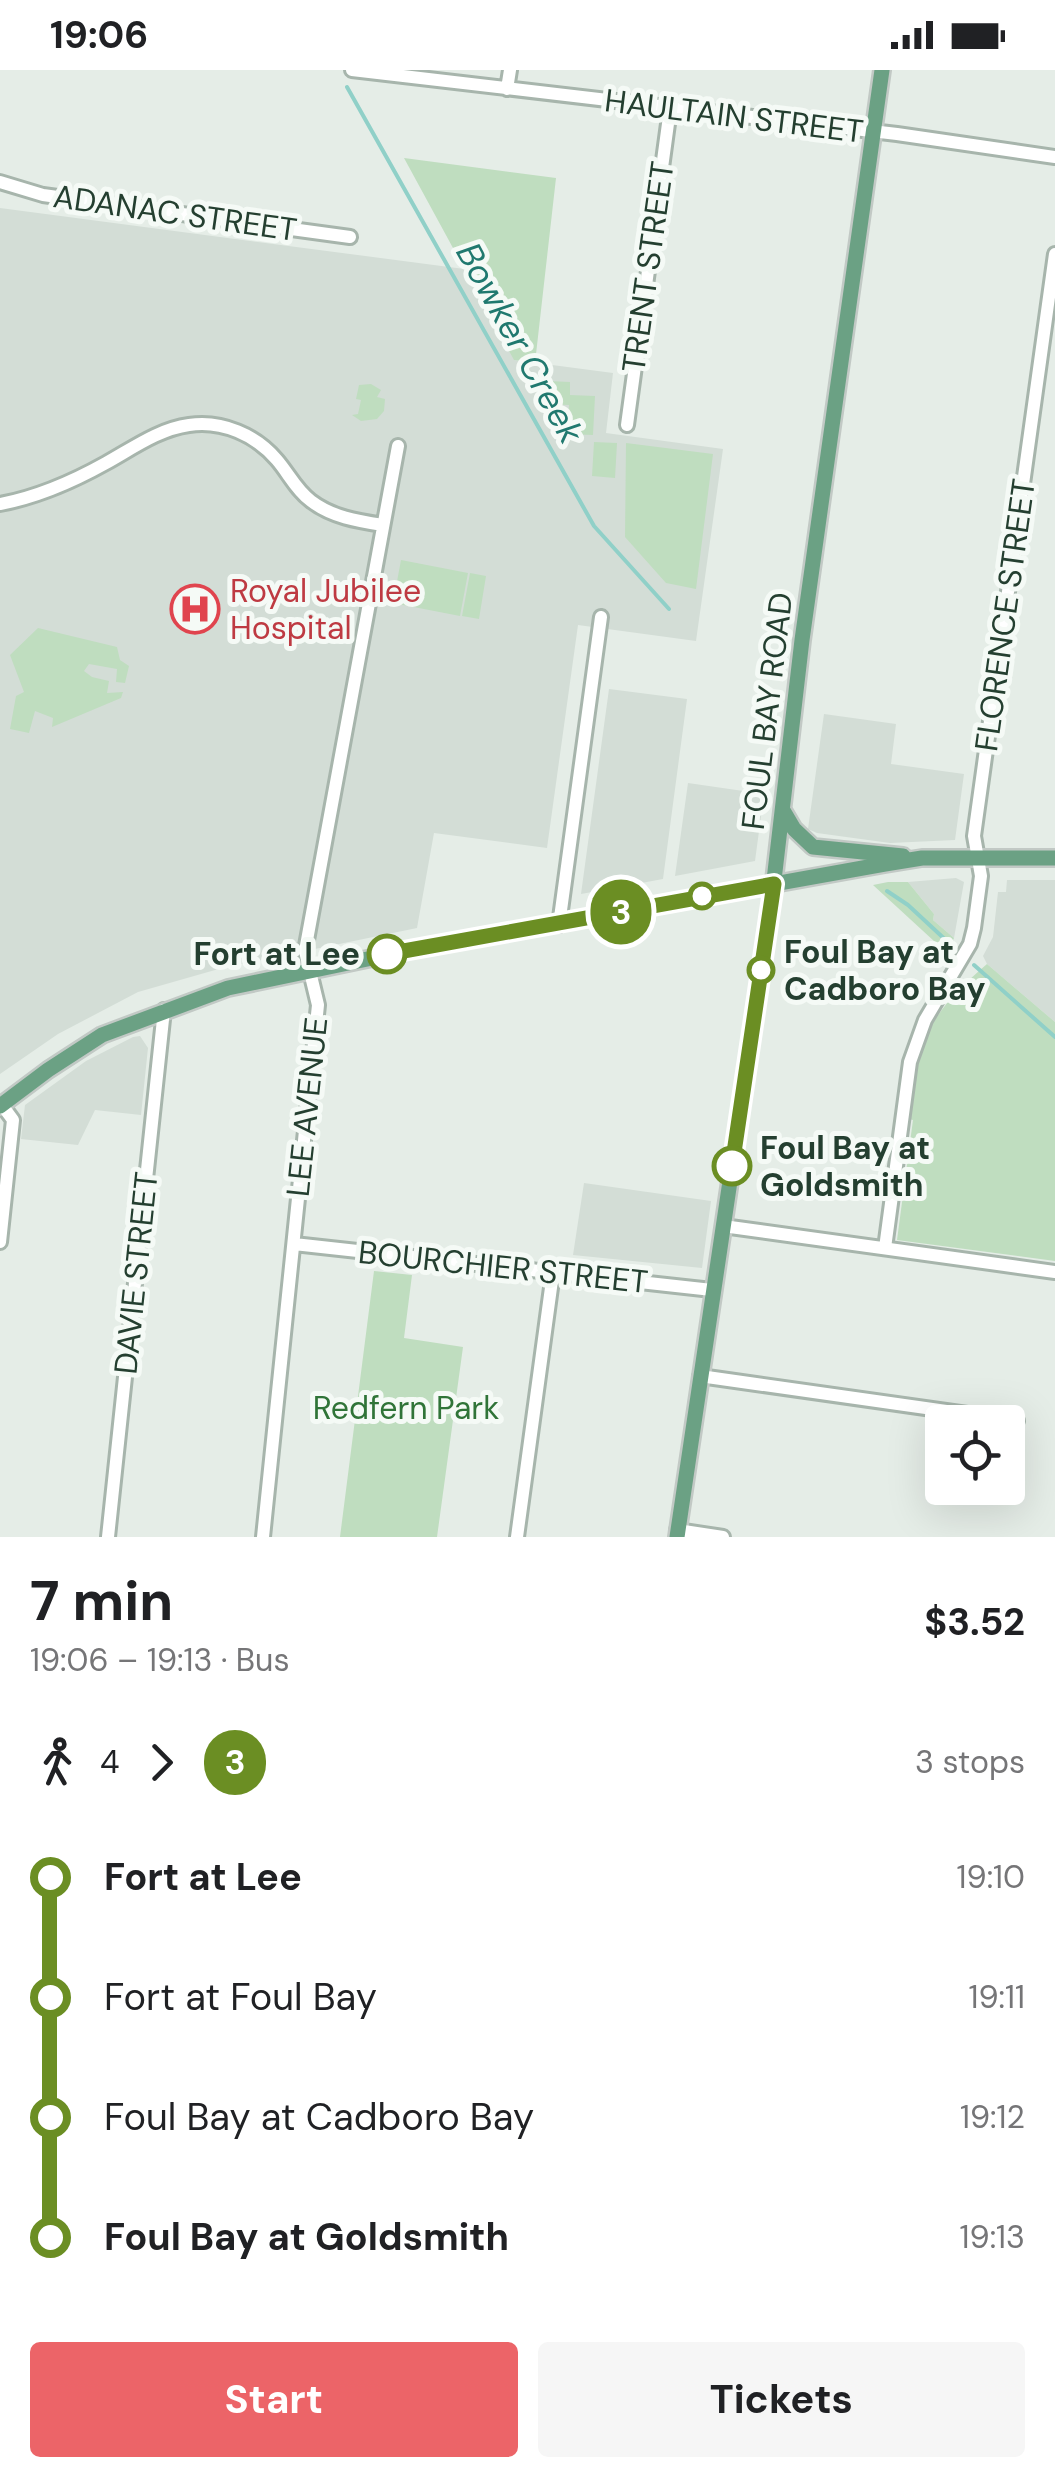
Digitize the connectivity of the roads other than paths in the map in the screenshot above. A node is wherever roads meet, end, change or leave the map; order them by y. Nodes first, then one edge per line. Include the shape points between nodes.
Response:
1 (352, 70) edge
2 (510, 70) edge
3 (882, 70) edge
4 (507, 89) junction
5 (670, 109) junction
6 (874, 132) junction
7 (1055, 157) edge
8 (0, 182) edge
9 (350, 237) dead end
10 (1055, 254) edge
11 (627, 425) dead end
12 (398, 446) dead end
13 (0, 496) edge
14 (18, 501) junction
15 (0, 504) edge
16 (383, 525) junction
17 (601, 617) dead end
18 (784, 812) junction
19 (978, 857) junction
20 (922, 858) junction
21 (1055, 858) edge
22 (774, 884) junction
23 (558, 925) junction
24 (310, 970) junction
25 (164, 1010) junction
26 (1, 1106) edge
27 (723, 1226) junction
28 (0, 1242) edge
29 (294, 1244) junction
30 (885, 1248) junction
31 (1055, 1272) edge
32 (553, 1273) junction
33 (712, 1290) junction
34 (700, 1376) junction
35 (925, 1408) edge
36 (677, 1534) edge
37 (108, 1537) edge
38 (263, 1537) edge
39 (517, 1537) edge
40 (723, 1537) edge

1 - 4 street, HAULTAIN STREET
2 - 4 street
3 - 6 main road, FOUL BAY ROAD
4 - 5 street, HAULTAIN STREET
5 - 6 street, HAULTAIN STREET
5 - 11 street, TRENT STREET
6 - 7 street, HAULTAIN STREET
6 - 18 main road, FOUL BAY ROAD
8 - 9 street, ADANAC STREET via 60,198
10 - 19 street, FLORENCE STREET via 974,836
12 - 16 street, LEE AVENUE
13 - 14 street
14 - 15 street
14 - 16 street via 65,484 159,433 214,425 257,441 316,505
16 - 24 street, LEE AVENUE via 305,951
17 - 23 street
18 - 20 main road via 813,846
18 - 22 main road, FOUL BAY ROAD
19 - 20 main road
19 - 21 main road
19 - 30 street, FLORENCE STREET via 982,876 970,944 925,1020 910,1062
20 - 22 main road
22 - 23 main road
22 - 27 main road, FOUL BAY ROAD
23 - 24 main road
24 - 25 main road
24 - 29 street, LEE AVENUE via 318,1005
25 - 26 main road via 104,1034
25 - 37 street, DAVIE STREET
26 - 28 street via 14,1120
27 - 30 street
27 - 33 main road, FOUL BAY ROAD
29 - 32 street, BOURCHIER STREET
29 - 38 street, LEE AVENUE
30 - 31 street
32 - 33 street, BOURCHIER STREET
32 - 39 street
33 - 34 main road, FOUL BAY ROAD
34 - 35 street
34 - 36 main road, FOUL BAY ROAD
36 - 40 street

